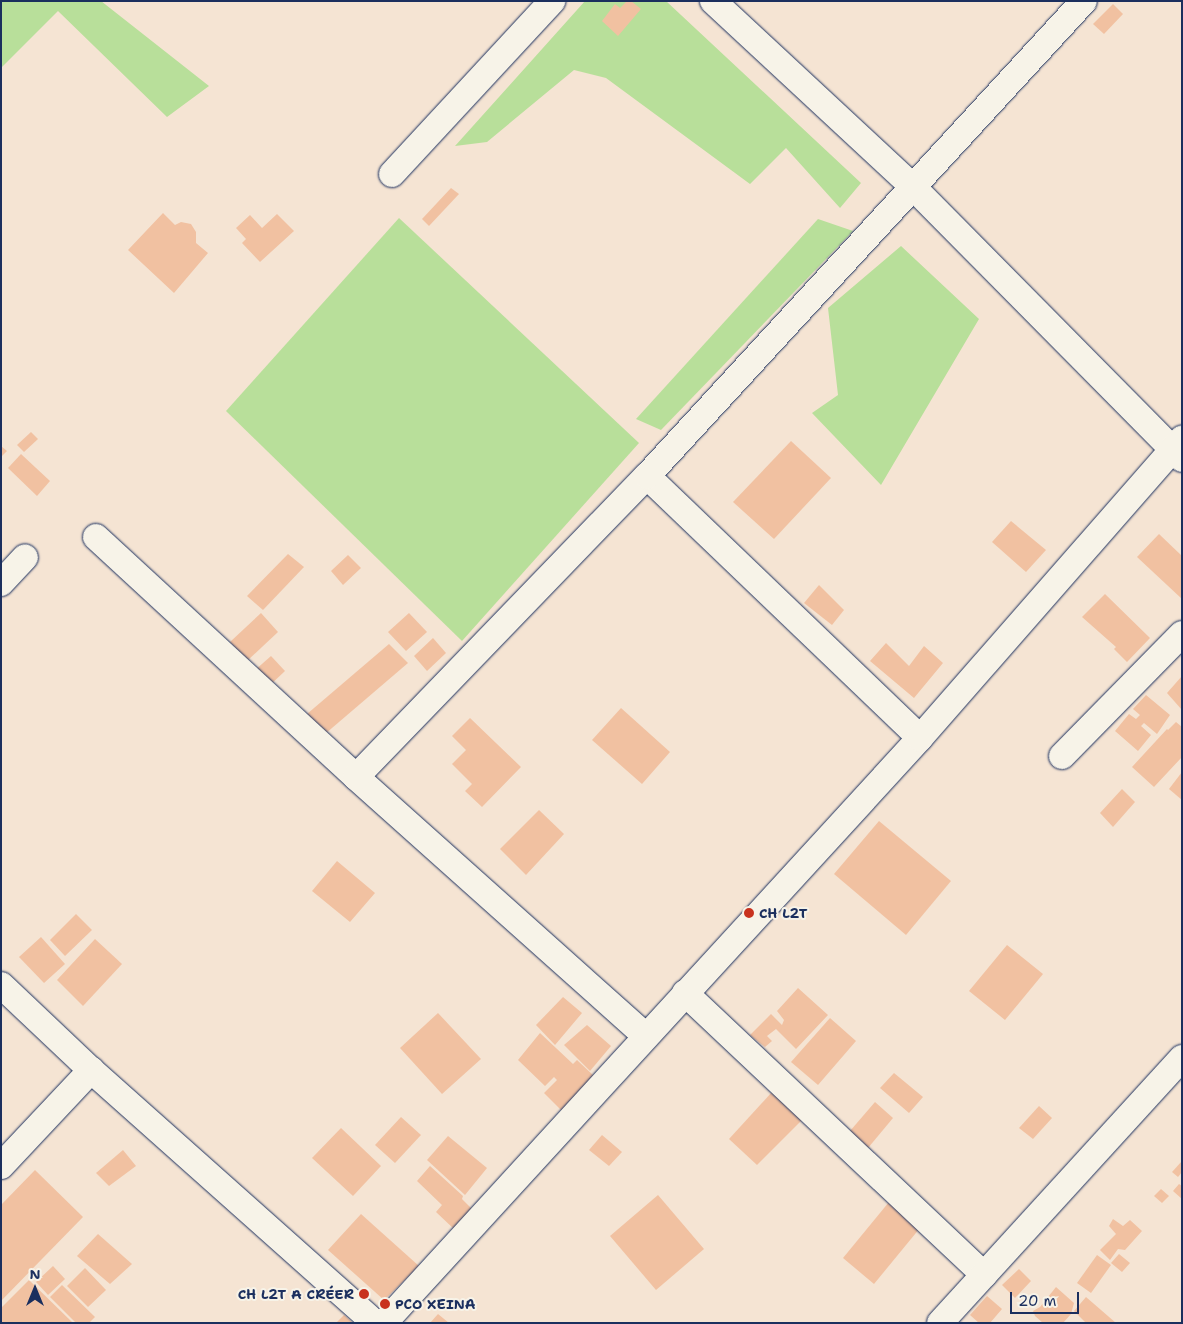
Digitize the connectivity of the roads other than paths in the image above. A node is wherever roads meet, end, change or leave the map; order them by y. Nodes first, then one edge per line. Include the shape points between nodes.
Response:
1 (552, 1) edge
2 (713, 1) edge
3 (1084, 1) edge
4 (392, 174) dead end
5 (914, 188) junction
6 (1178, 449) edge
7 (647, 476) junction
8 (96, 537) dead end
9 (25, 557) dead end
10 (1, 583) edge
11 (1182, 634) edge
12 (920, 738) junction
13 (1062, 756) dead end
14 (356, 777) junction
15 (1, 985) edge
16 (685, 993) junction
17 (646, 1036) junction
18 (1182, 1058) edge
19 (91, 1070) junction
20 (1, 1166) edge
21 (984, 1275) junction
22 (375, 1323) edge
23 (384, 1323) edge
24 (940, 1323) edge

1 - 4 street
2 - 5 street
3 - 5 street
5 - 6 street
5 - 7 street
6 - 12 street
7 - 12 street
7 - 14 street
8 - 14 street
9 - 10 street
11 - 13 street
12 - 16 street
14 - 17 street
15 - 19 street
16 - 17 street
16 - 21 street
17 - 23 street
18 - 21 street
19 - 20 street
19 - 22 street
21 - 24 street

